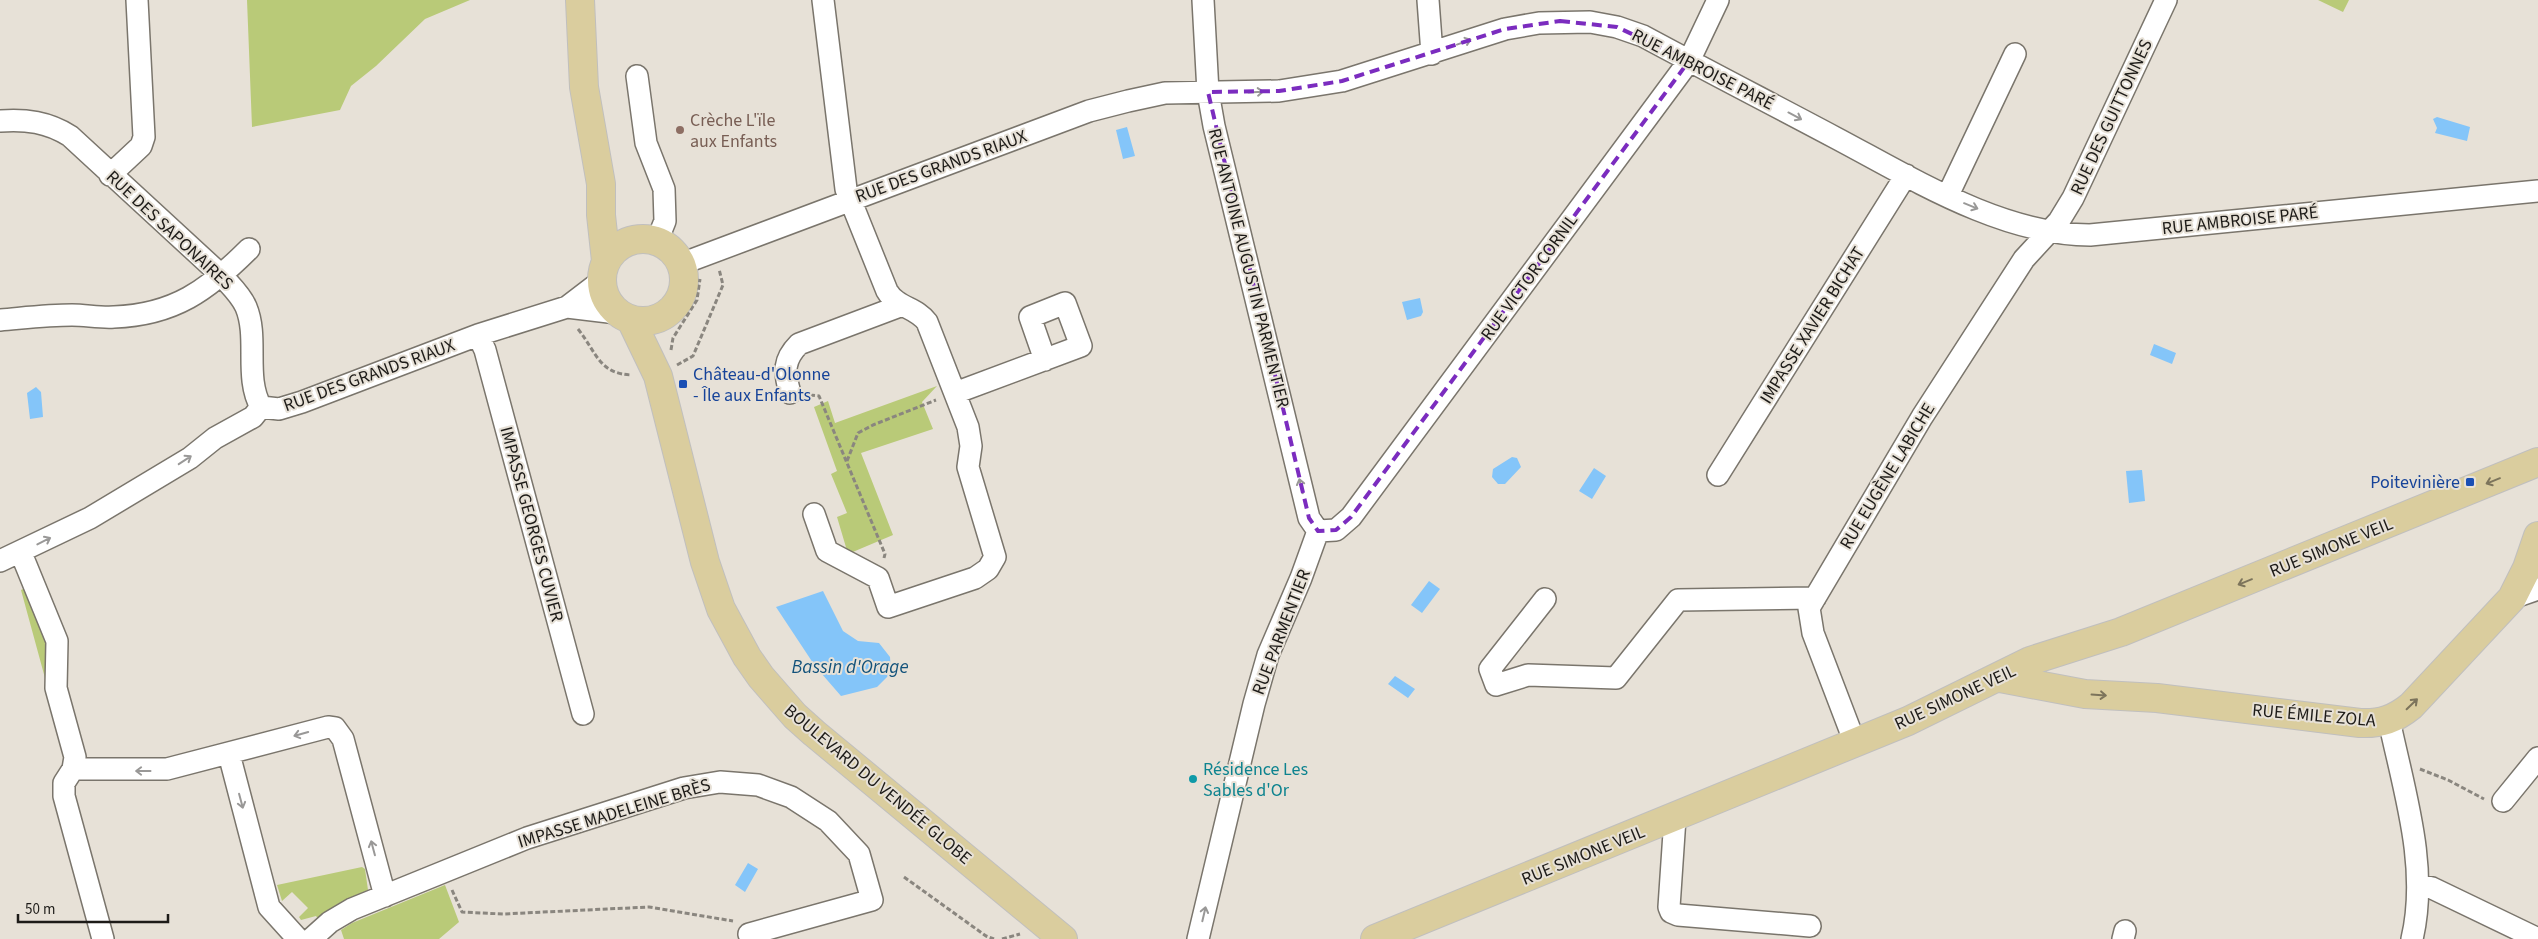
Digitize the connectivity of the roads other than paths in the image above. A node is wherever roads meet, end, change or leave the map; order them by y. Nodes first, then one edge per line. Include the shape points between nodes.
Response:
1 (136, 0) edge
2 (580, 0) edge
3 (823, 0) edge
4 (1203, 0) edge
5 (1428, 0) edge
6 (1718, 0) edge
7 (2166, 0) edge
8 (1432, 54) junction
9 (2015, 54) dead end
10 (1689, 61) junction
11 (637, 76) dead end
12 (1208, 92) junction
13 (0, 120) edge
14 (110, 175) junction
15 (1906, 175) junction
16 (601, 184) junction
17 (2538, 191) edge
18 (1948, 196) junction
19 (850, 200) junction
20 (2051, 230) junction
21 (647, 240) junction
22 (248, 249) dead end
23 (691, 269) junction
24 (603, 271) junction
25 (222, 276) junction
26 (900, 306) junction
27 (567, 307) junction
28 (665, 315) junction
29 (624, 316) junction
30 (0, 320) edge
31 (478, 335) junction
32 (1045, 360) dead end
33 (661, 367) junction
34 (790, 393) road end
35 (955, 393) junction
36 (261, 407) junction
37 (2538, 462) edge
38 (1718, 476) dead end
39 (814, 514) dead end
40 (1318, 531) junction
41 (2536, 550) edge
42 (22, 553) junction
43 (0, 561) edge
44 (2538, 589) edge
45 (1815, 598) junction
46 (2512, 598) junction
47 (1545, 599) dead end
48 (2062, 651) junction
49 (2000, 678) junction
50 (2058, 689) junction
51 (583, 714) dead end
52 (2390, 720) junction
53 (1855, 743) junction
54 (229, 754) junction
55 (2538, 758) edge
56 (73, 769) junction
57 (2503, 801) road end
58 (1675, 818) junction
59 (2419, 885) junction
60 (385, 896) junction
61 (1810, 926) dead end
62 (1418, 931) edge
63 (749, 934) road end
64 (103, 939) edge
65 (298, 939) edge
66 (312, 939) edge
67 (1063, 939) edge
68 (1198, 939) edge
69 (1375, 939) edge
70 (2412, 939) edge
71 (2538, 939) edge

1 - 14 street via 144,137 140,146
2 - 16 main road via 584,86
3 - 19 street
4 - 12 street, RUE ANTOINE AUGUSTIN PARMENTIER
5 - 8 street
6 - 10 street, RUE VICTOR CORNIL
7 - 20 street, RUE DES GUITTONNES via 2073,198
8 -> 10 street, RUE AMBROISE PARÉ via 1505,29 1539,23 1590,22 1643,36
12 -> 8 street, RUE AMBROISE PARÉ via 1249,93 1308,88
9 - 18 street
10 -> 15 street, RUE AMBROISE PARÉ
10 - 40 street, RUE VICTOR CORNIL via 1351,517 1336,530
11 - 21 street via 646,143 664,188 665,221
12 - 19 street, RUE DES GRANDS RIAUX via 1165,93 1089,111
40 -> 12 street, RUE ANTOINE AUGUSTIN PARMENTIER via 1309,518
13 - 14 street, RUE DES SAPONAIRES via 17,119 56,128 83,148
14 - 25 street, RUE DES SAPONAIRES
15 - 18 street, RUE AMBROISE PARÉ
15 - 38 street, IMPASSE XAVIER BICHAT
16 - 21 main road via 626,227
16 - 24 main road
17 - 20 street, RUE AMBROISE PARÉ via 2090,235
18 -> 20 street, RUE AMBROISE PARÉ via 2011,222
19 - 23 street, RUE DES GRANDS RIAUX
19 - 26 street via 887,291
20 - 45 street, RUE EUGÈNE LABICHE via 2024,259 1933,400
21 - 23 main road via 675,254
21 - 24 main road via 624,243 614,250
22 - 25 street
23 - 28 main road via 684,275 682,292 674,307
24 - 27 street, RUE DES GRANDS RIAUX
24 - 29 main road via 603,293
25 - 30 street via 187,300 147,313
25 - 36 street, RUE DES SAPONAIRES via 239,296 248,314 254,390
26 - 34 street via 799,344 785,365
26 - 35 street via 922,315 927,322
27 - 29 street, RUE DES GRANDS RIAUX
27 - 31 street, RUE DES GRANDS RIAUX
28 - 29 main road via 654,320
28 - 33 main road, BOULEVARD DU VENDÉE GLOBE
29 - 33 main road, BOULEVARD DU VENDÉE GLOBE
31 - 36 street, RUE DES GRANDS RIAUX via 302,402 280,409
31 - 51 street, IMPASSE GEORGES CUVIER via 485,350
32 - 35 street
33 - 67 main road, BOULEVARD DU VENDÉE GLOBE via 712,586 734,633 761,677 814,734
35 - 39 street via 968,427 971,446 968,468 995,557 988,569 975,578 888,607 878,578 827,551
42 -> 36 street, RUE DES GRANDS RIAUX via 90,518 190,458 215,438 253,417
37 -> 48 main road, RUE SIMONE VEIL via 2121,632
68 -> 40 street, RUE PARMENTIER via 1263,671
41 - 46 main road, RUE ÉMILE ZOLA
42 - 43 street, RUE DES GRANDS RIAUX
42 - 56 street via 55,635 56,688 75,757
44 - 46 street
45 - 47 street via 1678,600 1616,678 1528,675 1496,685 1490,669
45 - 53 street, RUE EUGÈNE LABICHE via 1809,608 1810,620
52 -> 46 main road, RUE ÉMILE ZOLA via 2411,706
48 - 49 main road, RUE SIMONE VEIL via 2030,661
48 - 50 street via 2054,669
49 - 50 main road, RUE ÉMILE ZOLA
49 - 53 main road, RUE SIMONE VEIL
50 -> 52 main road, RUE ÉMILE ZOLA via 2360,723
52 - 59 street via 2417,857
53 - 58 main road, RUE SIMONE VEIL
54 -> 56 street via 167,769
60 -> 54 street via 340,732 328,726
54 -> 65 street via 269,907
55 - 57 street
56 - 64 street via 64,783 64,796
58 - 61 street via 1671,912 1678,916
58 - 62 main road, RUE SIMONE VEIL
59 - 70 street
59 - 71 street via 2432,888
60 - 63 street, IMPASSE MADELEINE BRÈS via 527,838 684,788 720,782 758,785 791,797 828,822 860,854 872,900
60 - 66 street, IMPASSE MADELEINE BRÈS via 339,916
62 - 69 main road, RUE SIMONE VEIL

